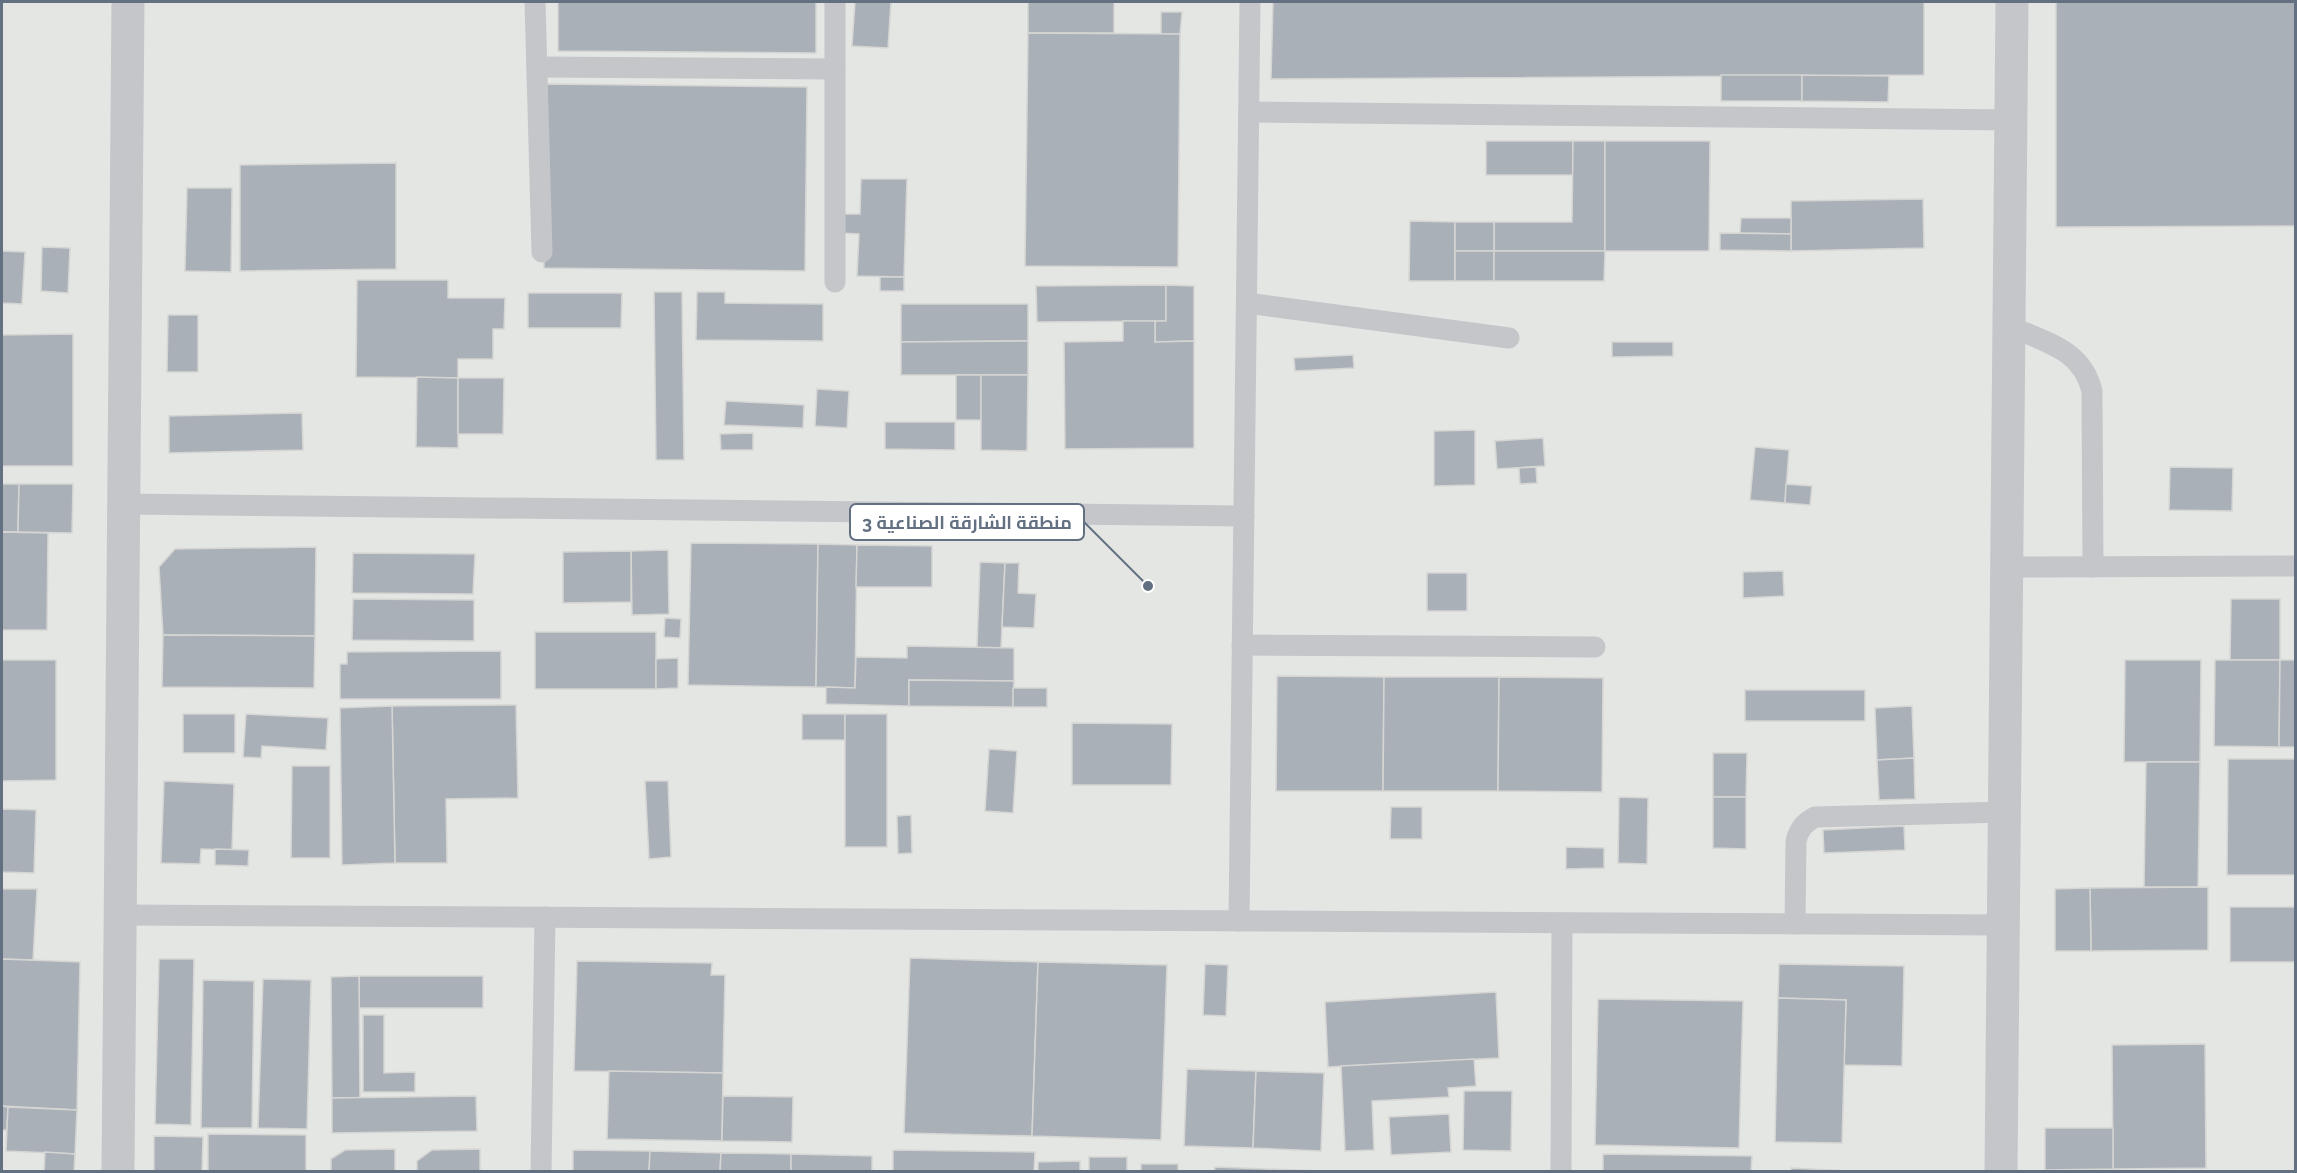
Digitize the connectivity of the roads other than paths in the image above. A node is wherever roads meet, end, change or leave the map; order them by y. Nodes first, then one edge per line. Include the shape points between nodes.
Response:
1 (128, 2) edge
2 (535, 2) edge
3 (835, 2) edge
4 (1250, 2) edge
5 (2012, 2) edge
6 (537, 67) junction
7 (835, 69) junction
8 (1249, 112) junction
9 (2011, 120) junction
10 (542, 252) dead end
11 (835, 282) dead end
12 (1246, 303) junction
13 (2009, 326) junction
14 (1509, 338) dead end
15 (124, 504) junction
16 (1244, 516) junction
17 (2295, 566) edge
18 (2007, 567) junction
19 (2092, 567) junction
20 (1242, 645) junction
21 (1595, 647) dead end
22 (2005, 812) junction
23 (120, 915) junction
24 (545, 917) junction
25 (1239, 921) junction
26 (1562, 923) junction
27 (1795, 924) junction
28 (2004, 925) junction
29 (118, 1172) edge
30 (541, 1172) edge
31 (1561, 1172) edge
32 (2001, 1172) edge

1 - 15 street
2 - 6 lane
3 - 7 lane
4 - 8 lane
5 - 9 street
6 - 7 lane
6 - 10 lane
7 - 11 lane
8 - 9 lane
8 - 12 lane
9 - 13 street
12 - 14 lane
12 - 16 lane
13 - 18 street
13 - 19 lane via 2074,357 2089,378
15 - 16 lane
15 - 23 street
16 - 20 lane
17 - 19 lane
18 - 19 lane
18 - 22 street
20 - 21 lane
20 - 25 lane
22 - 27 lane via 1815,817 1799,830 1796,841
22 - 28 street
23 - 24 lane
23 - 29 street
24 - 25 lane
24 - 30 lane
25 - 26 lane
26 - 27 lane
26 - 31 lane
27 - 28 lane
28 - 32 street

